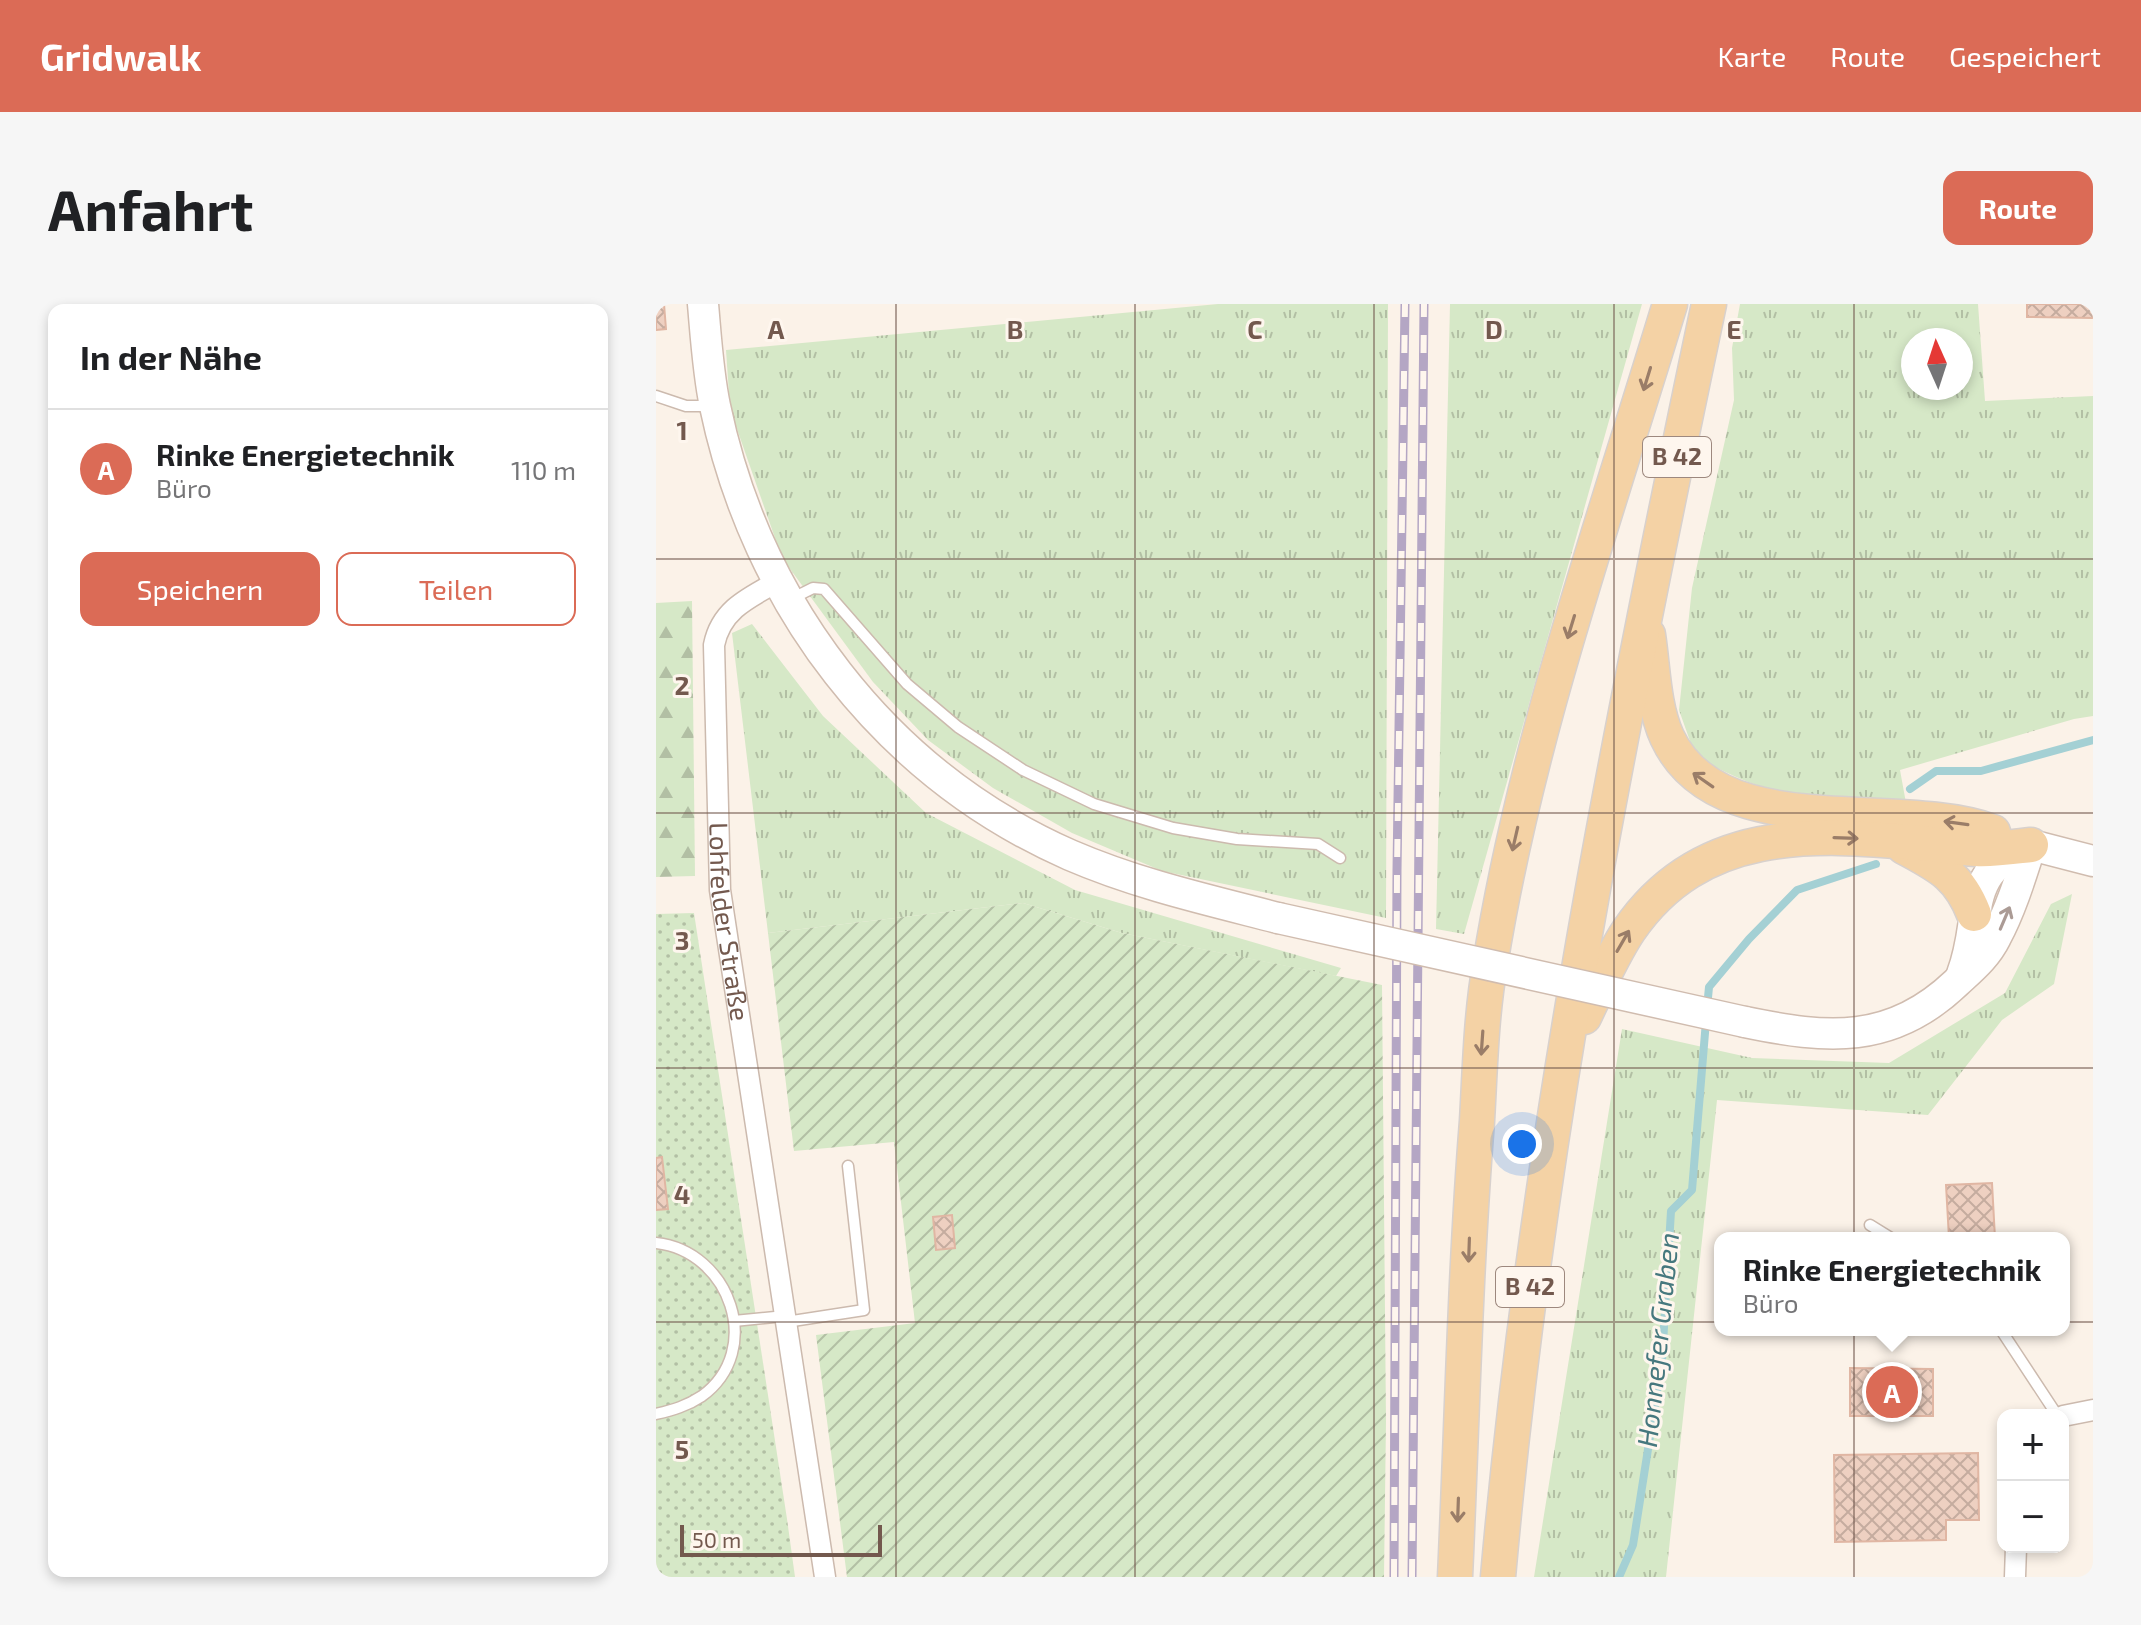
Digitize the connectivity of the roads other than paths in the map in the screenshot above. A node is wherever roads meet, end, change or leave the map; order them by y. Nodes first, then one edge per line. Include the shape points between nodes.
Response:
1 (703, 304) edge
2 (1670, 304) edge
3 (1709, 304) edge
4 (656, 396) edge
5 (715, 406) junction
6 (782, 591) junction
7 (1645, 609) junction
8 (1894, 840) junction
9 (2031, 845) junction
10 (1340, 858) dead end
11 (2093, 861) edge
12 (1974, 914) junction
13 (1489, 965) junction
14 (1960, 979) junction
15 (1562, 1060) junction
16 (848, 1166) dead end
17 (1870, 1225) dead end
18 (1881, 1232) edge
19 (656, 1243) edge
20 (786, 1319) junction
21 (734, 1321) junction
22 (2005, 1336) edge
23 (2053, 1409) edge
24 (2093, 1410) edge
25 (656, 1414) edge
26 (2069, 1415) edge
27 (2016, 1553) edge
28 (825, 1577) edge
29 (1455, 1577) edge
30 (1498, 1577) edge
31 (2015, 1577) edge

1 - 5 street
2 -> 13 main road via 1533,763
3 - 7 main road, B 42
4 - 5 lane via 686,406
5 - 6 street via 751,527
6 - 10 lane via 824,589 924,699 987,748 1058,788 1173,828 1318,844
6 - 13 street, bridge via 834,672 887,730 922,763 1031,836 1169,890
6 - 20 street, Lohfelder Straße via 745,598 727,615 716,636 714,671 720,890
9 -> 7 main road via 1965,824 1782,809 1709,785 1689,771 1661,718
7 - 15 main road, B 42
8 - 9 main road via 1977,849
8 - 12 main road via 1949,873
15 -> 8 main road via 1630,929 1683,875 1730,850 1777,840
9 - 11 street
9 - 12 street via 1988,874
14 -> 9 street via 1997,936
12 - 14 street
13 - 14 street, bridge via 1822,1034 1878,1030 1932,1005
13 -> 29 main road via 1473,1172
15 - 30 main road, B 42
16 - 20 lane via 864,1310
17 - 18 lane
19 - 21 lane via 687,1252 711,1269 727,1293
20 - 21 lane
20 - 28 street, Lohfelder Straße
21 - 25 lane via 732,1348 722,1374 704,1395 680,1409
22 - 23 lane
24 - 26 street
27 - 31 street

